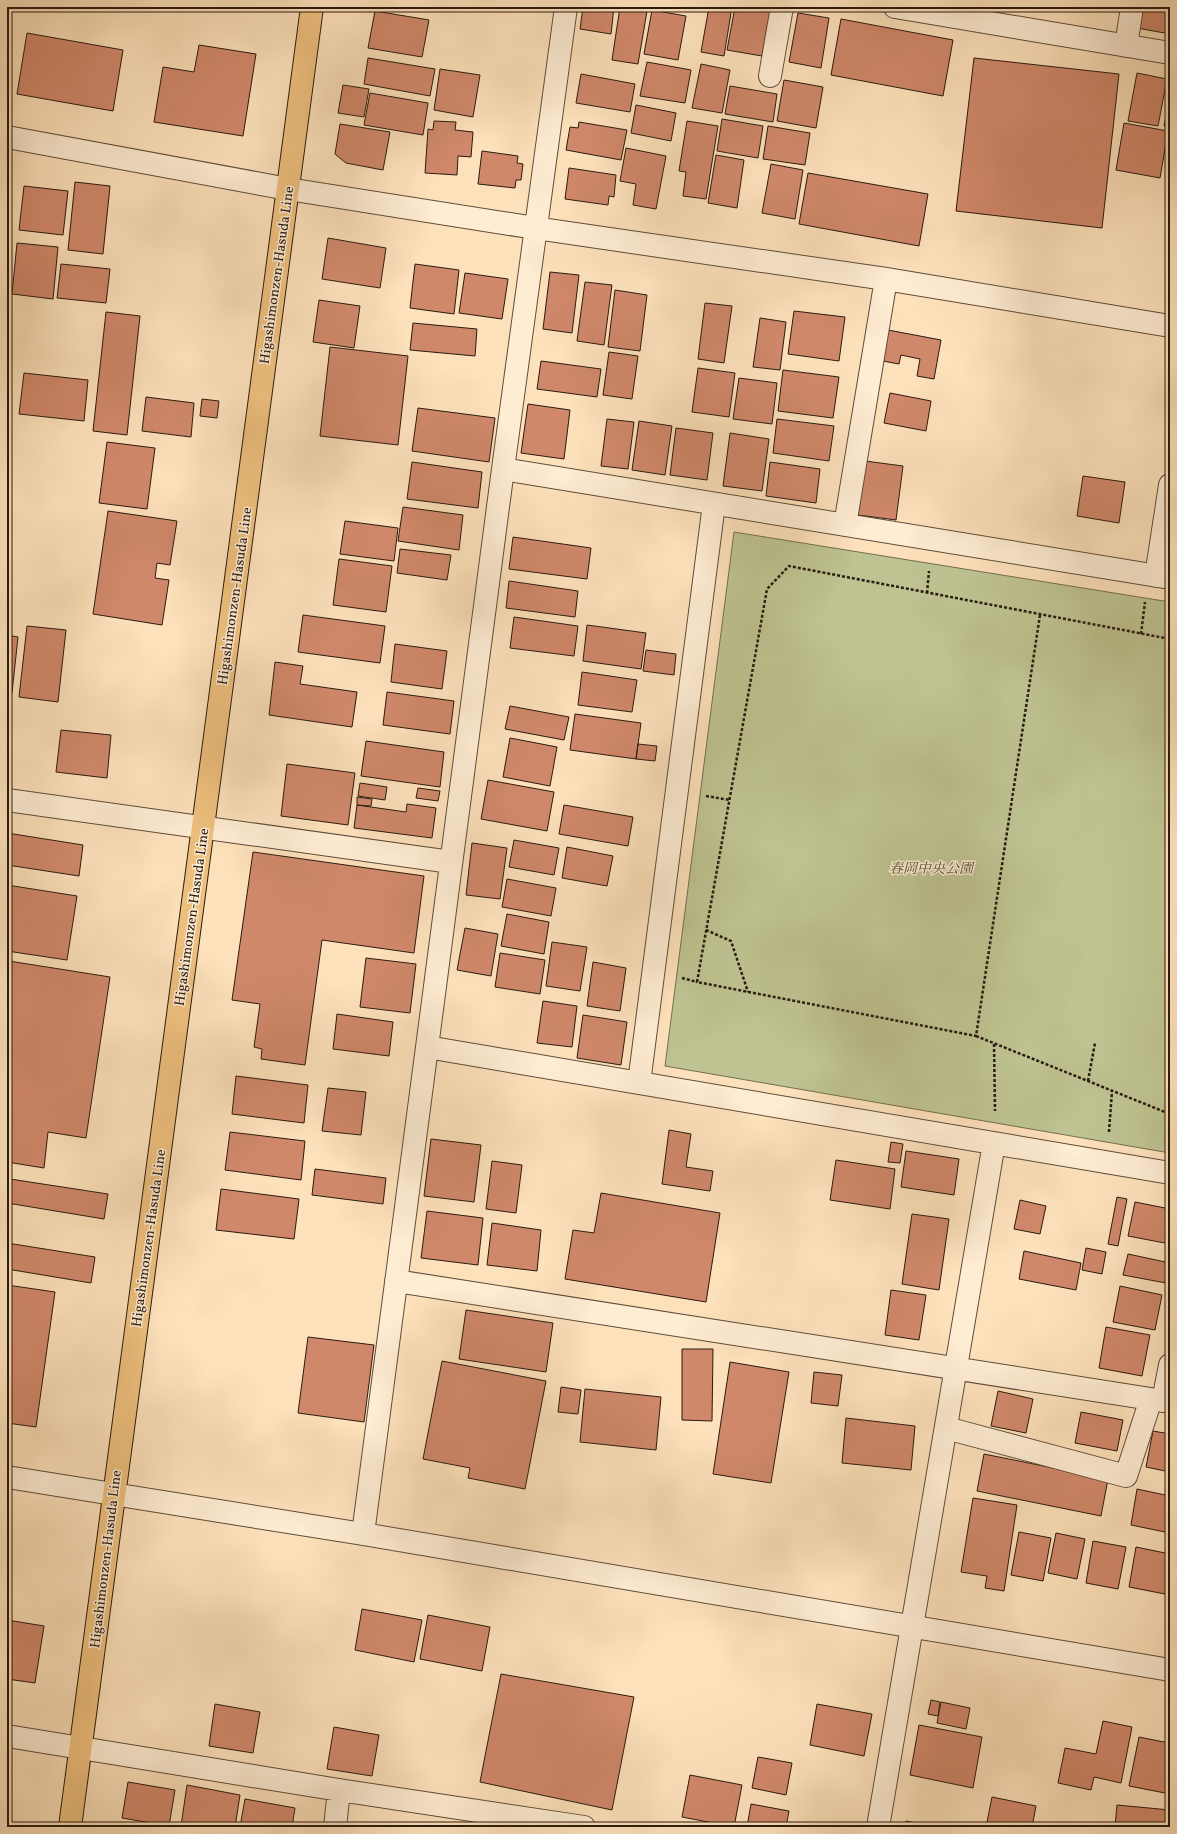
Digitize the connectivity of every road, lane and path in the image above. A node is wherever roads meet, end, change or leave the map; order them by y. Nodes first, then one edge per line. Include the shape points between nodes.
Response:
1 (312, 7) edge
2 (566, 7) edge
3 (782, 7) edge
4 (895, 7) edge
5 (1132, 7) edge
6 (1126, 46) junction
7 (1170, 53) edge
8 (770, 76) dead end
9 (7, 137) edge
10 (288, 189) junction
11 (535, 228) junction
12 (886, 279) junction
13 (1170, 326) edge
14 (503, 469) junction
15 (1170, 485) edge
16 (714, 504) junction
17 (845, 525) junction
18 (929, 571) dead end
19 (1163, 577) edge
20 (927, 593) junction
21 (1146, 596) dead end
22 (1040, 615) junction
23 (1141, 634) junction
24 (1170, 639) edge
25 (706, 796) dead end
26 (7, 800) edge
27 (730, 800) junction
28 (203, 826) junction
29 (451, 862) junction
30 (706, 930) junction
31 (681, 978) dead end
32 (697, 982) junction
33 (748, 992) junction
34 (976, 1036) junction
35 (1095, 1043) dead end
36 (994, 1044) junction
37 (426, 1047) junction
38 (1088, 1081) junction
39 (639, 1083) junction
40 (1112, 1091) junction
41 (995, 1111) dead end
42 (1170, 1114) edge
43 (1109, 1132) dead end
44 (994, 1143) junction
45 (1170, 1173) edge
46 (396, 1281) junction
47 (1170, 1365) edge
48 (956, 1368) junction
49 (1161, 1401) edge
50 (946, 1428) junction
51 (7, 1477) edge
52 (114, 1494) junction
53 (362, 1534) junction
54 (911, 1628) junction
55 (1170, 1670) edge
56 (7, 1736) edge
57 (80, 1747) junction
58 (339, 1790) junction
59 (70, 1827) edge
60 (335, 1827) edge
61 (584, 1827) edge
62 (878, 1827) edge

1 - 10 main road, Higashimonzen-Hasuda Line
2 - 11 street
3 - 8 street
4 - 6 street
5 - 6 street
6 - 7 street
9 - 10 street
10 - 11 street
10 - 28 main road, Higashimonzen-Hasuda Line
11 - 12 street
11 - 14 street
12 - 13 street
12 - 17 street
14 - 16 street
14 - 29 street
15 - 19 street
16 - 17 street
16 - 39 street
17 - 19 street
18 - 20 path
20 - 22 path
20 - 27 path via 789,566 767,589
21 - 23 path
22 - 23 path
22 - 34 path
23 - 24 path
25 - 27 path
26 - 28 street
27 - 30 path
28 - 29 street
28 - 52 main road, Higashimonzen-Hasuda Line
29 - 37 street
30 - 32 path
30 - 33 path via 731,942
31 - 32 path
32 - 33 path
33 - 34 path
34 - 36 path
35 - 38 path
36 - 38 path
36 - 41 path
37 - 39 street
37 - 46 street
38 - 40 path
39 - 44 street
40 - 42 path
40 - 43 path
44 - 45 street
44 - 48 street
46 - 48 street
46 - 53 street
47 - 49 street
48 - 49 street
48 - 50 street
49 - 50 street via 1126,1476
50 - 54 street
51 - 52 street
52 - 53 street
52 - 57 main road, Higashimonzen-Hasuda Line
53 - 54 street
54 - 55 street
54 - 62 street
56 - 57 street
57 - 58 street
57 - 59 main road, Higashimonzen-Hasuda Line
58 - 60 street
58 - 61 street

